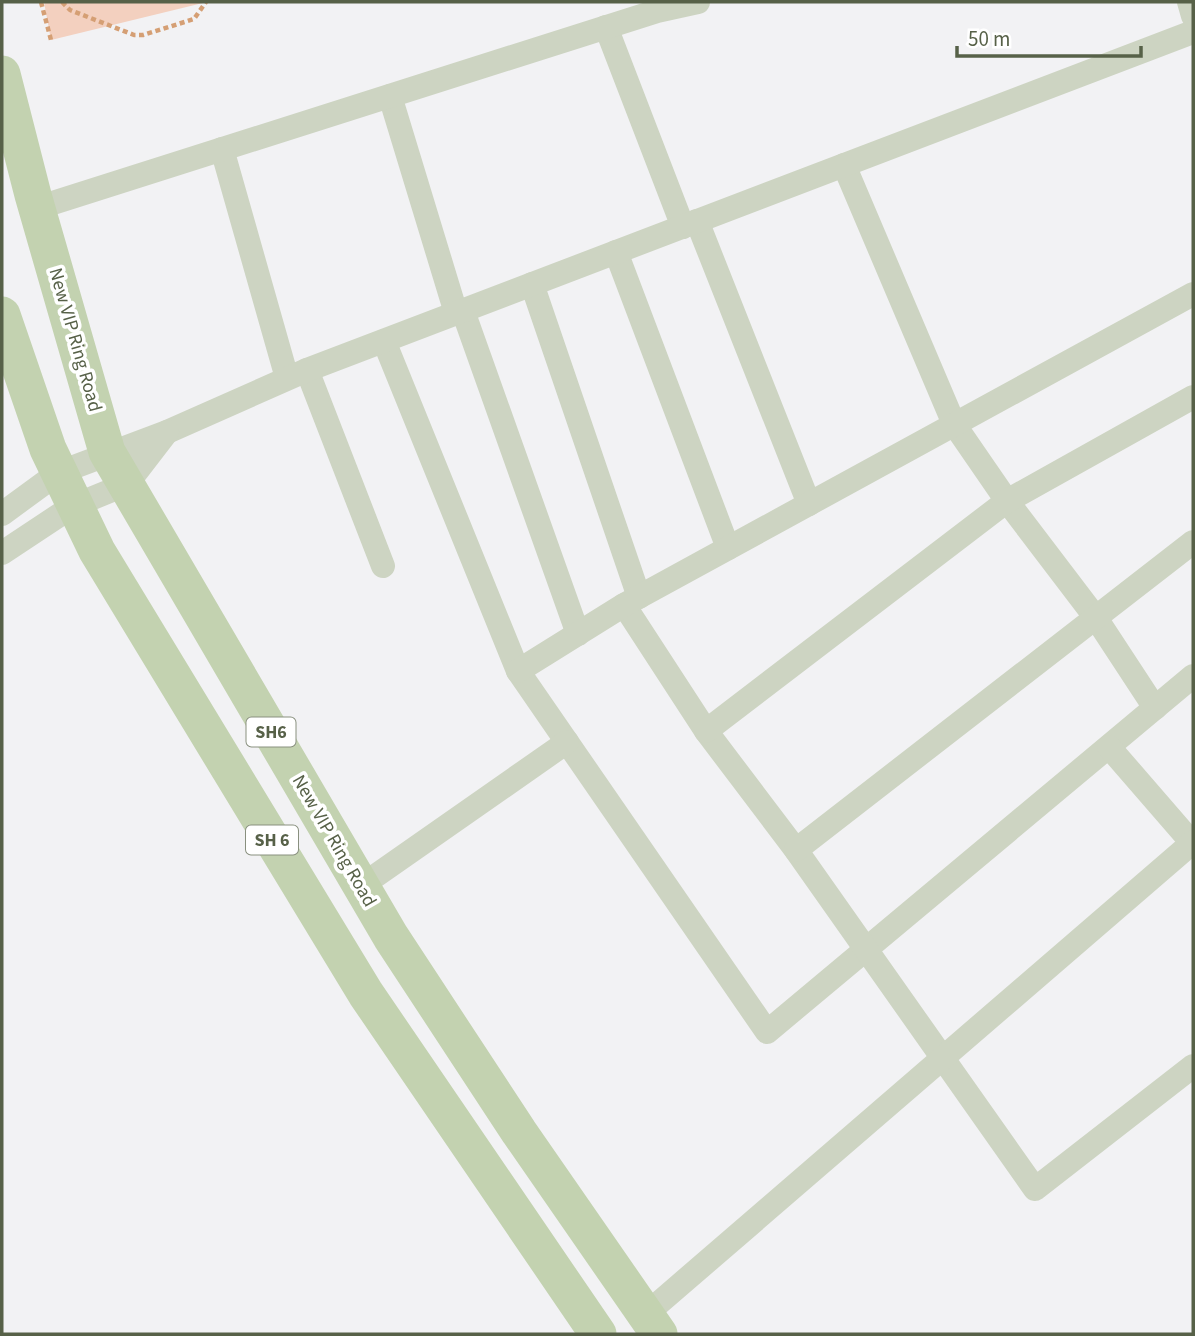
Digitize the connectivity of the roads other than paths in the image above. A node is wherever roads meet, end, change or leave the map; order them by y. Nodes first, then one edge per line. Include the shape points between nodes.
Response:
1 (698, 2) edge
2 (1189, 2) edge
3 (1193, 16) edge
4 (606, 27) junction
5 (1193, 32) edge
6 (2, 74) edge
7 (390, 96) junction
8 (222, 149) junction
9 (844, 165) junction
10 (37, 208) junction
11 (690, 224) junction
12 (616, 252) junction
13 (532, 284) junction
14 (1193, 294) edge
15 (460, 312) junction
16 (2, 315) edge
17 (384, 341) junction
18 (297, 374) junction
19 (1193, 397) edge
20 (954, 424) junction
21 (167, 432) junction
22 (107, 452) junction
23 (58, 473) junction
24 (127, 485) junction
25 (1007, 501) junction
26 (809, 504) junction
27 (73, 506) junction
28 (2, 514) edge
29 (1193, 542) edge
30 (728, 548) junction
31 (2, 553) edge
32 (383, 566) dead end
33 (631, 601) junction
34 (1096, 618) junction
35 (578, 634) junction
36 (518, 671) junction
37 (1193, 676) edge
38 (1155, 708) junction
39 (706, 731) junction
40 (567, 742) junction
41 (1109, 747) junction
42 (1193, 843) edge
43 (796, 850) junction
44 (361, 886) junction
45 (866, 950) junction
46 (941, 1056) junction
47 (1193, 1066) edge
48 (652, 1324) edge
49 (598, 1334) edge

1 - 4 street
2 - 3 street
4 - 7 street
4 - 11 street
5 - 9 street
6 - 10 main road, New VIP Ring Road / SH6
7 - 8 street
7 - 15 street
8 - 10 street
8 - 18 street
9 - 11 street
9 - 20 street
10 - 22 main road, New VIP Ring Road / SH6
11 - 12 street
11 - 26 street
12 - 13 street
12 - 30 street
13 - 15 street
13 - 33 street
14 - 20 street
15 - 17 street
15 - 35 street
16 - 23 main road, SH 6
17 - 18 street
17 - 36 street
18 - 21 street
18 - 32 street
19 - 25 street
20 - 25 street
20 - 26 street
21 - 22 street
21 - 24 street
22 - 23 street
22 - 24 main road, New VIP Ring Road / SH6
23 - 27 main road, SH 6
23 - 28 street
24 - 27 street
24 - 44 main road, New VIP Ring Road / SH6
25 - 34 street
25 - 39 street
26 - 30 street
27 - 31 street
27 - 49 main road, SH 6 via 366,994
29 - 34 street
30 - 33 street
33 - 35 street
33 - 39 street
34 - 38 street
34 - 43 street
35 - 36 street
36 - 40 street
37 - 38 street
38 - 41 street
39 - 43 street
40 - 44 street
40 - 45 street via 767,1032
41 - 42 street
41 - 45 street
42 - 46 street
43 - 45 street
44 - 48 main road, New VIP Ring Road / SH6 via 519,1132
45 - 46 street
46 - 47 street via 1035,1189
46 - 48 street

